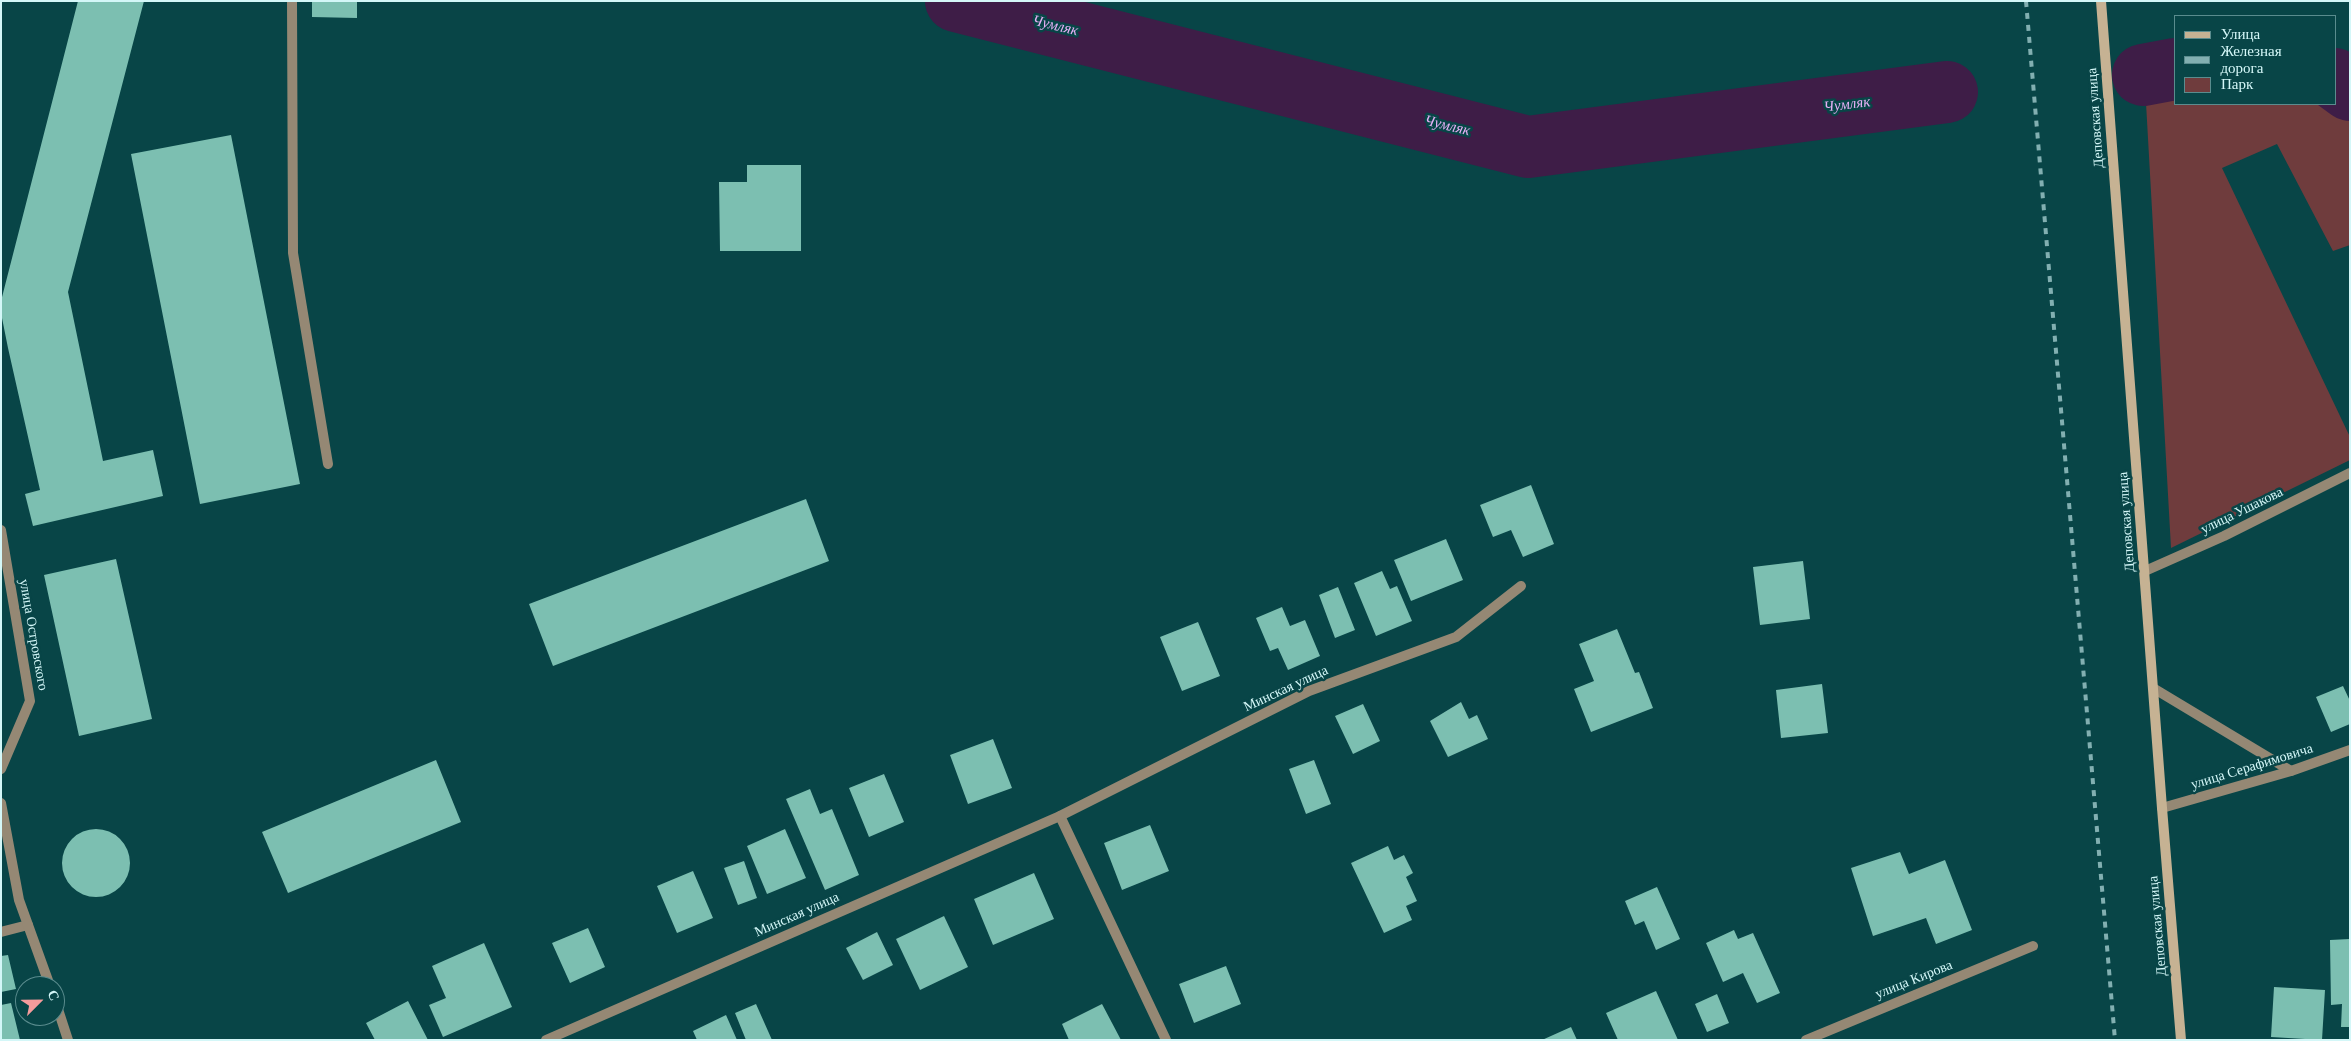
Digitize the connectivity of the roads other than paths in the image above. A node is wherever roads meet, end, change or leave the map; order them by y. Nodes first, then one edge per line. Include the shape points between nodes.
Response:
1 (292, 1) edge
2 (2101, 1) edge
3 (328, 464) dead end
4 (2350, 474) edge
5 (1, 530) edge
6 (2145, 571) junction
7 (1521, 586) dead end
8 (2153, 688) junction
9 (2350, 750) edge
10 (1, 769) edge
11 (2291, 771) junction
12 (1, 803) edge
13 (2162, 808) junction
14 (1060, 816) junction
15 (28, 925) junction
16 (1, 932) edge
17 (2032, 946) dead end
18 (46, 976) edge
19 (63, 1026) edge
20 (68, 1040) edge
21 (546, 1040) edge
22 (1166, 1040) edge
23 (1806, 1040) edge
24 (2182, 1040) edge

1 - 3 street via 293,253
2 - 6 street, Деповская улица
4 - 6 street, улица Ушакова
5 - 10 street, улица Островского via 30,701
6 - 8 street, Деповская улица
7 - 14 street, Минская улица via 1456,637 1309,691
8 - 11 street
8 - 13 street, Деповская улица
9 - 11 street, улица Серафимовича
11 - 13 street, улица Серафимовича
12 - 15 street via 19,900
13 - 24 street, Деповская улица
14 - 21 street, Минская улица
14 - 22 street
15 - 16 street
15 - 18 street
17 - 23 street, улица Кирова
19 - 20 street

